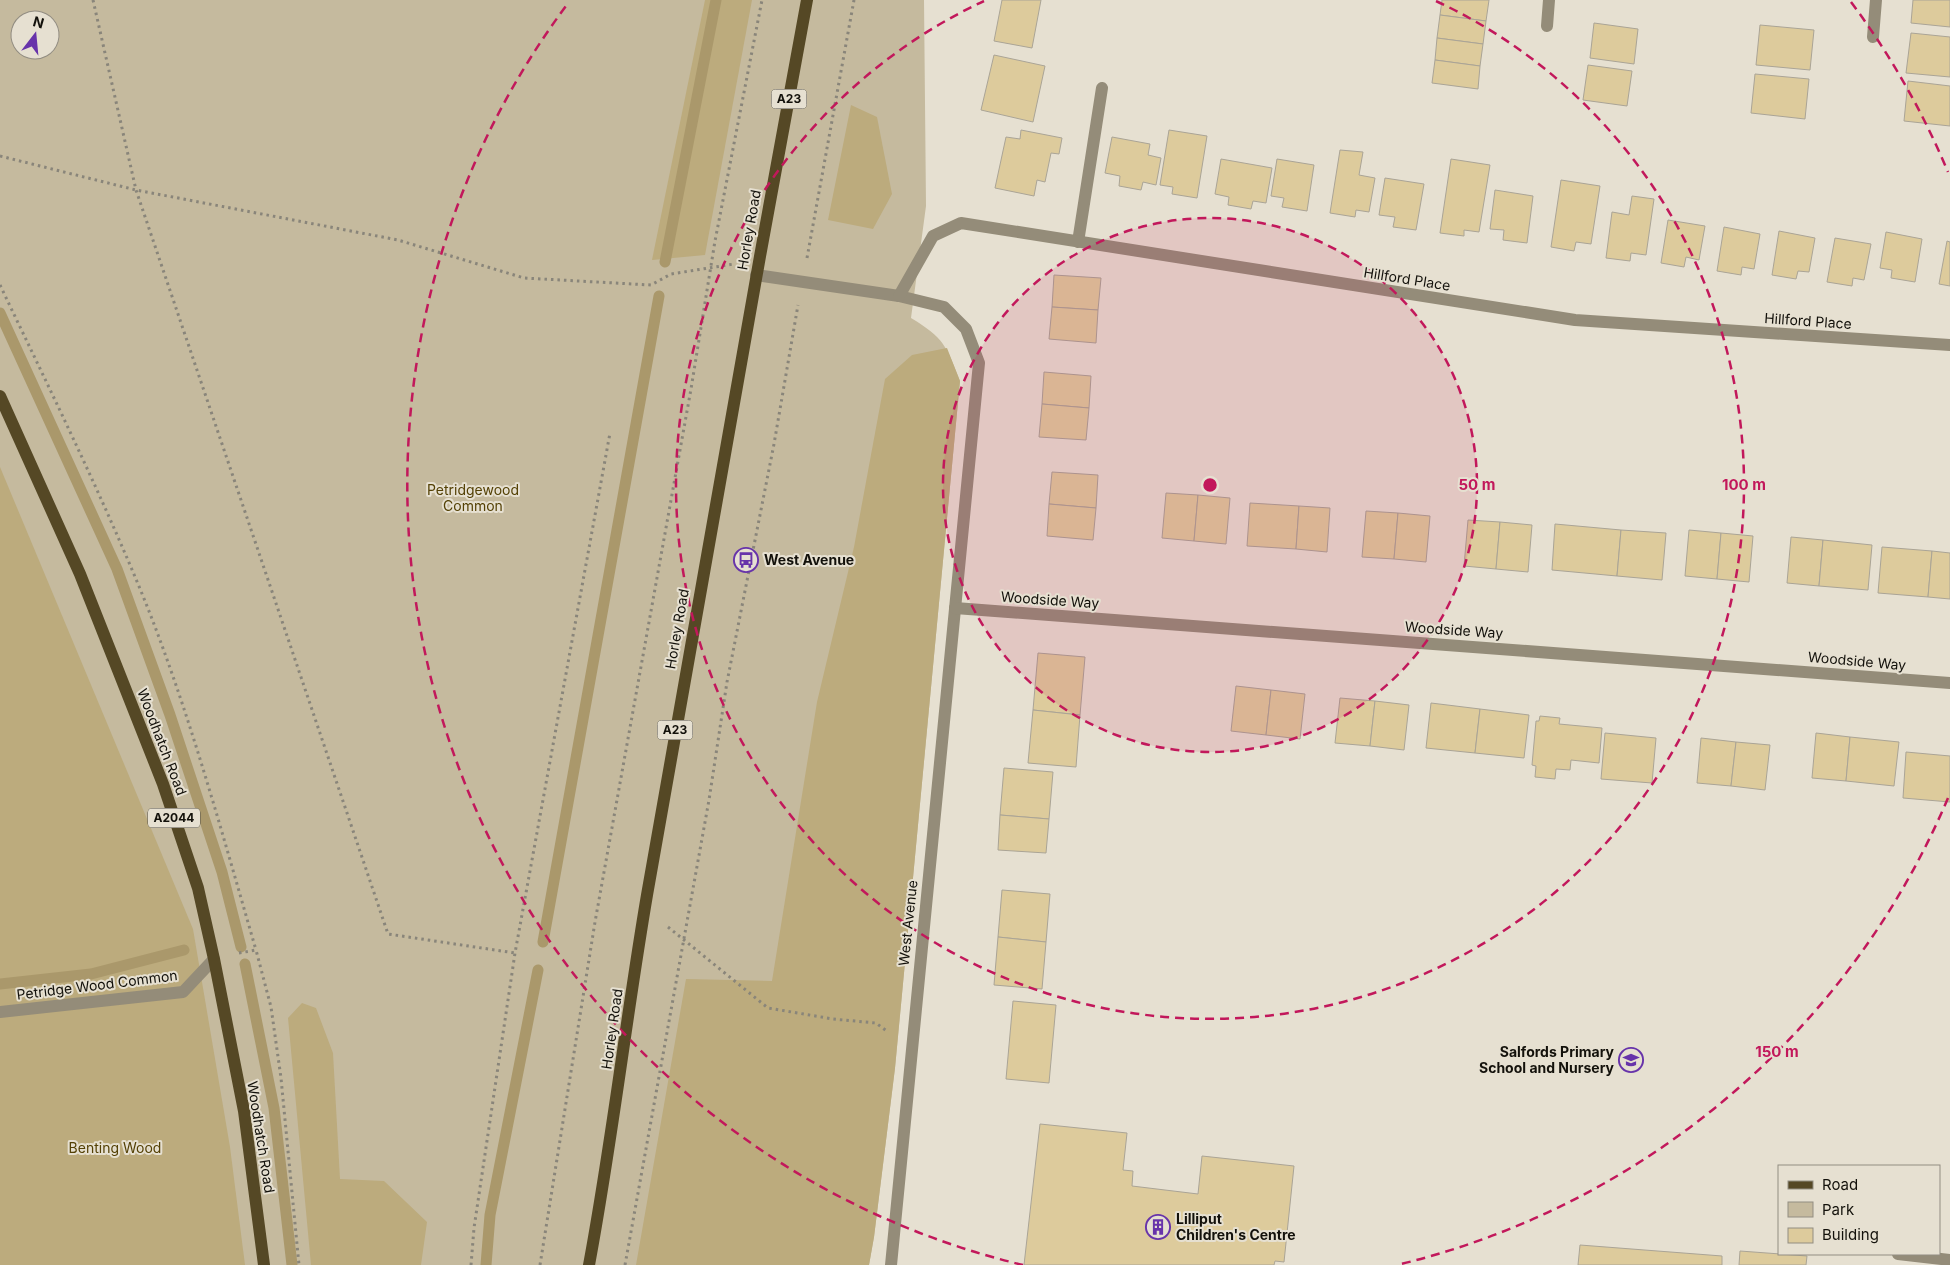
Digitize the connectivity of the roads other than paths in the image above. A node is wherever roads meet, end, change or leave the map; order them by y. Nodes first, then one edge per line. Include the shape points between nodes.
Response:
1 (807, 0) edge
2 (1549, 0) edge
3 (1876, 0) edge
4 (1547, 26) dead end
5 (1873, 37) dead end
6 (1102, 88) dead end
7 (1078, 242) junction
8 (756, 276) junction
9 (899, 296) junction
10 (1950, 345) edge
11 (0, 396) edge
12 (955, 608) junction
13 (1950, 683) edge
14 (214, 959) junction
15 (0, 1012) edge
16 (1907, 1255) edge
17 (1950, 1260) edge
18 (264, 1265) edge
19 (589, 1265) edge
20 (891, 1265) edge

1 - 8 main road, Horley Road / A23
2 - 4 street
3 - 5 street
6 - 7 street
7 - 9 street, Hillford Place via 961,224 933,236
7 - 10 street, Hillford Place via 1575,320
8 - 9 street, West Avenue
8 - 19 main road, Horley Road / A23 via 644,911
9 - 12 street, West Avenue via 944,307 966,329 979,363
11 - 14 main road, Woodhatch Road / A2044 via 80,574 163,784 198,888
12 - 13 street, Woodside Way
12 - 20 street, West Avenue
14 - 15 street, Petridge Wood Common via 183,992
14 - 18 main road, Woodhatch Road / A2044 via 244,1111
16 - 17 street

